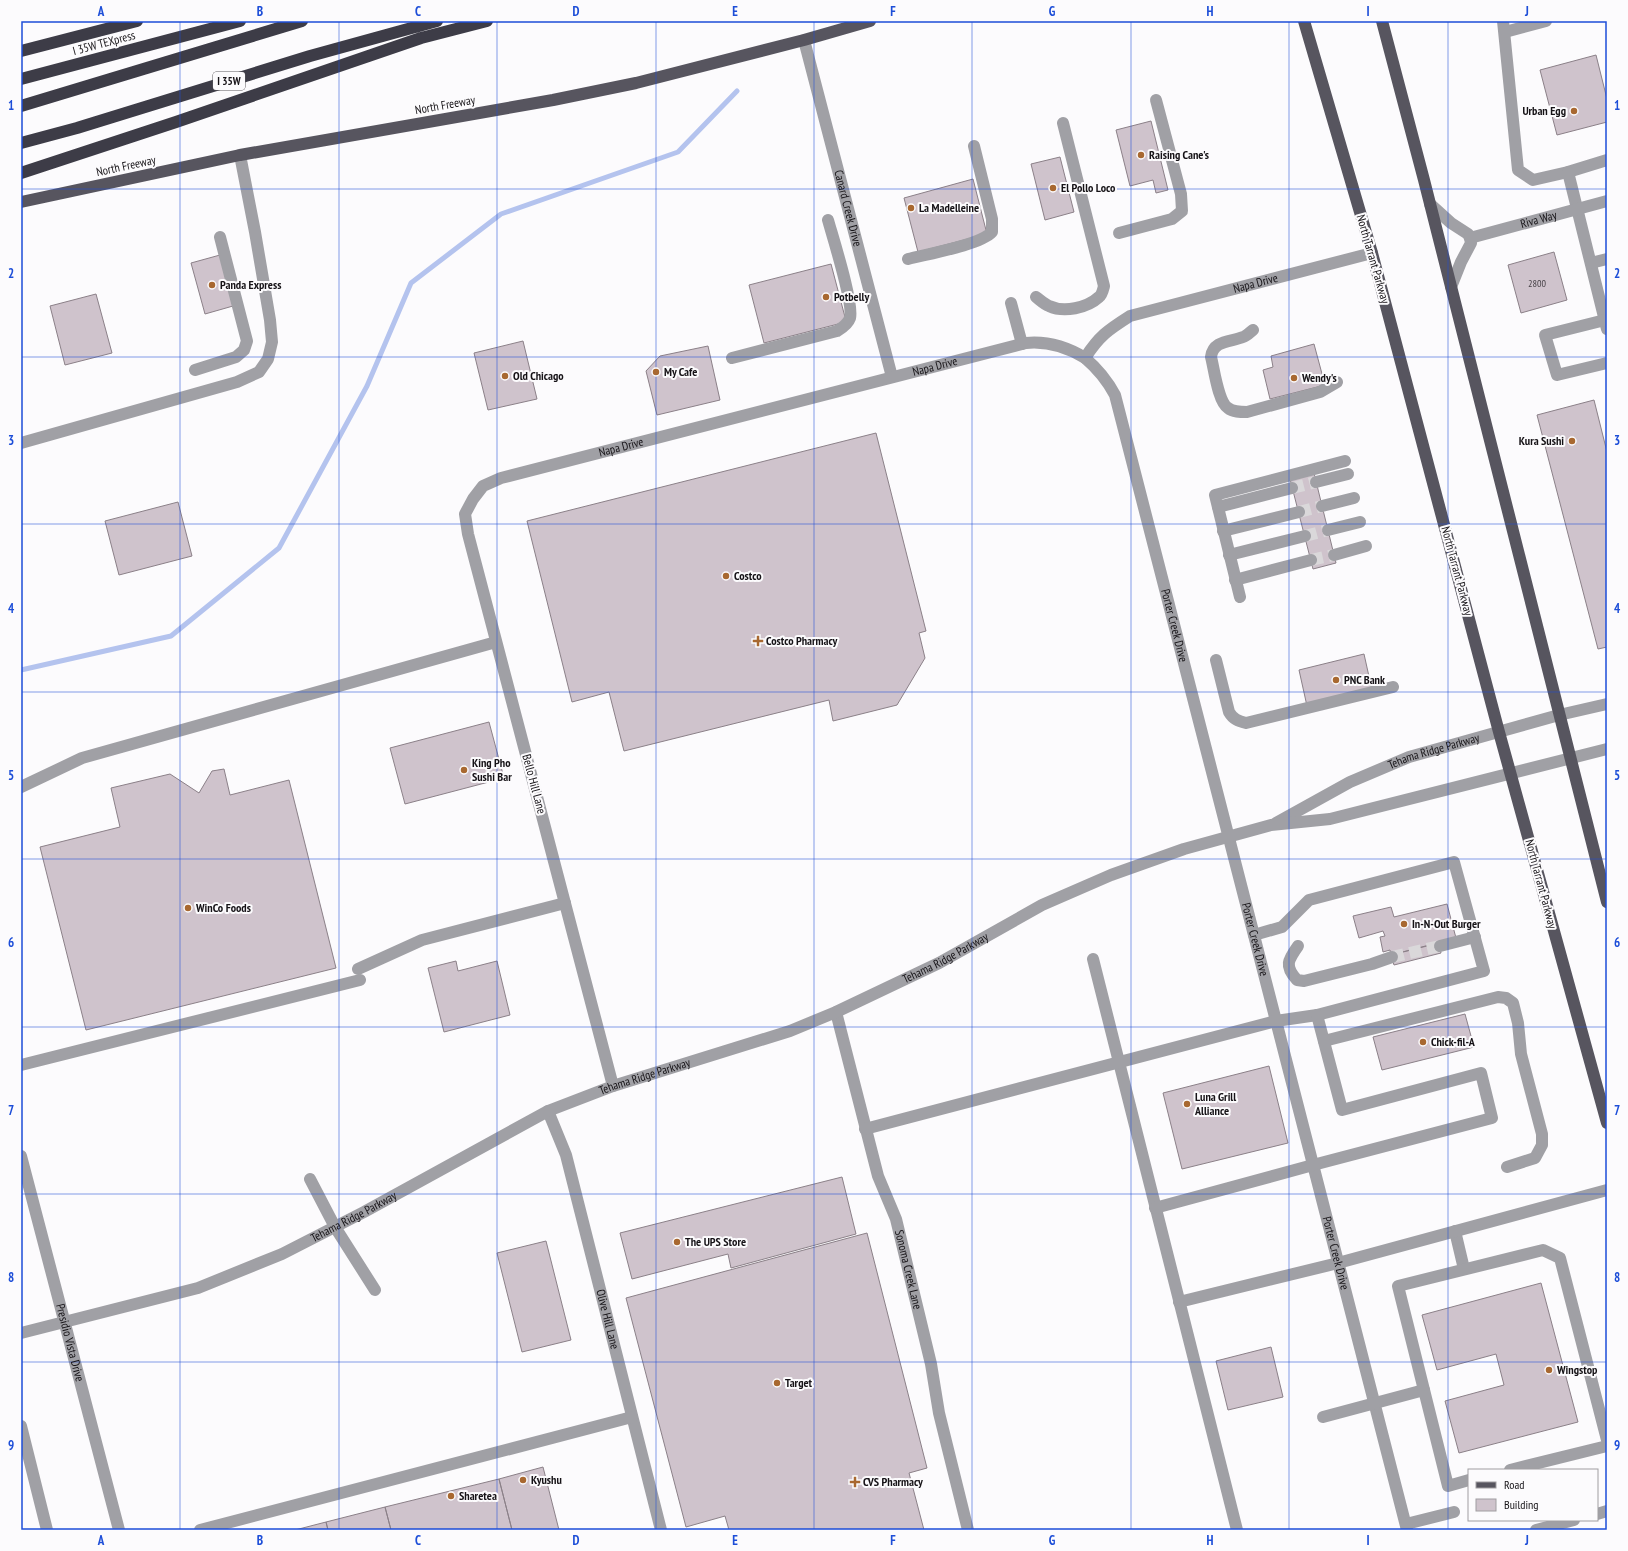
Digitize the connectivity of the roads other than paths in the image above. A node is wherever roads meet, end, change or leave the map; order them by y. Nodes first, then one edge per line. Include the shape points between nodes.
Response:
1 (138, 21) edge
2 (240, 21) edge
3 (302, 21) edge
4 (437, 21) edge
5 (487, 21) edge
6 (870, 21) edge
7 (1304, 21) edge
8 (1382, 21) edge
9 (1546, 21) edge
10 (1504, 26) edge
11 (804, 40) junction
12 (21, 51) edge
13 (21, 79) edge
14 (1156, 100) dead end
15 (21, 106) edge
16 (1062, 123) dead end
17 (21, 143) edge
18 (974, 146) dead end
19 (240, 155) junction
20 (1607, 160) edge
21 (1568, 172) junction
22 (21, 173) edge
23 (1607, 201) edge
24 (21, 202) edge
25 (1430, 204) junction
26 (1577, 209) junction
27 (828, 220) dead end
28 (1119, 233) dead end
29 (220, 237) dead end
30 (1470, 238) junction
31 (1372, 253) junction
32 (908, 259) dead end
33 (1607, 259) edge
34 (1591, 263) junction
35 (1451, 287) junction
36 (1036, 297) dead end
37 (1011, 303) dead end
38 (1606, 325) edge
39 (1254, 330) dead end
40 (1022, 344) junction
41 (732, 358) dead end
42 (1084, 358) junction
43 (1607, 363) edge
44 (195, 370) dead end
45 (892, 377) junction
46 (1337, 382) dead end
47 (21, 443) edge
48 (1345, 461) dead end
49 (1348, 474) dead end
50 (1316, 482) tunnel mouth
51 (483, 486) joint
52 (1292, 488) tunnel mouth
53 (1354, 498) dead end
54 (1322, 506) tunnel mouth
55 (1218, 507) junction
56 (1299, 512) tunnel mouth
57 (1360, 522) dead end
58 (1328, 530) tunnel mouth
59 (1223, 531) junction
60 (1305, 536) tunnel mouth
61 (1366, 546) dead end
62 (1334, 554) tunnel mouth
63 (1229, 555) junction
64 (1311, 560) tunnel mouth
65 (1235, 580) junction
66 (1240, 597) dead end
67 (496, 642) junction
68 (1216, 660) dead end
69 (1393, 687) dead end
70 (1607, 704) edge
71 (1560, 715) junction
72 (1499, 732) junction
73 (1607, 749) edge
74 (1570, 758) junction
75 (1511, 774) junction
76 (21, 787) edge
77 (1271, 825) junction
78 (1228, 837) junction
79 (1607, 902) edge
80 (565, 903) junction
81 (1254, 935) junction
82 (1474, 937) junction
83 (1298, 946) dead end
84 (1440, 946) tunnel mouth
85 (1392, 957) tunnel mouth
86 (1093, 959) dead end
87 (836, 1012) junction
88 (1316, 1015) junction
89 (1276, 1021) junction
90 (1324, 1041) junction
91 (1119, 1062) junction
92 (21, 1065) edge
93 (613, 1086) junction
94 (548, 1112) junction
95 (1607, 1123) edge
96 (865, 1129) junction
97 (21, 1156) edge
98 (1313, 1165) junction
99 (1507, 1167) dead end
100 (310, 1179) dead end
101 (1607, 1190) edge
102 (1156, 1208) junction
103 (335, 1226) junction
104 (1455, 1231) junction
105 (1338, 1263) junction
106 (1464, 1269) junction
107 (375, 1290) dead end
108 (1179, 1302) junction
109 (65, 1322) junction
110 (21, 1333) edge
111 (1424, 1390) junction
112 (1375, 1404) junction
113 (632, 1417) junction
114 (1323, 1417) dead end
115 (21, 1426) edge
116 (1607, 1440) edge
117 (1607, 1446) edge
118 (1514, 1469) edge
119 (1468, 1480) edge
120 (1454, 1512) dead end
121 (1570, 1521) edge
122 (1406, 1527) edge
123 (46, 1530) edge
124 (119, 1530) edge
125 (200, 1530) edge
126 (661, 1530) edge
127 (968, 1530) edge
128 (1236, 1530) edge
129 (1536, 1530) edge

1 - 12 highway, I 35W TEXpress
2 - 13 highway, I 35W TEXpress
3 - 15 highway
4 - 17 highway, I 35W via 310,56
5 - 22 highway via 421,38
6 - 11 main road, North Freeway
7 - 31 main road, North Tarrant Parkway
8 - 25 main road
9 - 10 street
10 - 21 street via 1518,170 1533,180
11 - 19 main road, North Freeway via 621,86 553,100
11 - 45 street, Canard Creek Drive
14 - 28 street via 1181,194 1182,211 1172,219
16 - 36 street via 1104,286 1100,296 1077,308 1059,309 1048,306
18 - 32 street via 992,219 992,232 974,242
19 - 24 main road, North Freeway
19 - 47 street via 272,342 268,359 259,372 237,382
20 - 21 street
21 - 26 street
23 - 26 street, Riva Way
25 - 30 street
25 - 35 main road
26 - 30 street, Riva Way
26 - 34 street
27 - 41 street via 850,303 850,318 837,331
29 - 44 street via 247,340 244,350 236,357
30 - 35 street via 1471,243
31 - 42 street, Napa Drive via 1130,316 1097,340
31 - 72 main road, North Tarrant Parkway
33 - 34 street
34 - 38 street
35 - 71 main road
37 - 40 street
38 - 43 street via 1545,335 1557,375
39 - 46 street via 1244,337 1222,343 1211,352 1210,357 1222,402 1228,408 1236,412 1247,412 1320,392
40 - 42 street, Napa Drive via 1039,342 1053,345 1072,350
40 - 45 street, Napa Drive
42 - 78 street, Porter Creek Drive via 1096,367 1116,395
45 - 51 street, Napa Drive via 501,478
48 - 55 street via 1215,495
49 - 50 street
51 - 67 street, Bello Hill Lane via 465,514
52 - 55 street
53 - 54 street
55 - 59 street
56 - 59 street
57 - 58 street
59 - 63 street
60 - 63 street
61 - 62 street
63 - 65 street
64 - 65 street
65 - 66 street
67 - 76 street via 82,758
67 - 80 street, Bello Hill Lane
68 - 69 street via 1229,712 1237,721 1246,723
70 - 71 street, Tehama Ridge Parkway
71 - 72 street, Tehama Ridge Parkway
71 - 74 main road
72 - 75 main road, North Tarrant Parkway
72 - 77 street, Tehama Ridge Parkway via 1409,757 1350,782
73 - 74 street, Tehama Ridge Parkway
74 - 75 street, Tehama Ridge Parkway
74 - 79 main road
75 - 77 street, Tehama Ridge Parkway via 1330,819
75 - 95 main road, North Tarrant Parkway
77 - 78 street, Tehama Ridge Parkway
78 - 81 street, Porter Creek Drive
78 - 87 street, Tehama Ridge Parkway via 1184,849 1111,875 1042,905 939,963
80 - 92 street via 422,940 359,975
80 - 93 street, Bello Hill Lane
81 - 82 street via 1282,927 1309,900 1454,862
81 - 89 street, Porter Creek Drive
82 - 84 street
82 - 88 street via 1484,971
83 - 85 street via 1288,963 1290,972 1297,980 1372,964
86 - 91 street
87 - 93 street, Tehama Ridge Parkway via 790,1031
87 - 96 street, Sonoma Creek Lane
88 - 89 street
88 - 90 street
89 - 91 street
89 - 98 street, Porter Creek Drive
90 - 98 street via 1342,1110 1481,1073 1492,1118
90 - 99 street via 1498,997 1506,998 1513,1003 1521,1054 1542,1134 1542,1145 1534,1158
91 - 96 street
91 - 102 street
93 - 94 street, Tehama Ridge Parkway
94 - 103 street, Tehama Ridge Parkway
94 - 113 street, Olive Hill Lane via 566,1155
96 - 127 street, Sonoma Creek Lane via 878,1176 896,1219
97 - 109 street, Presidio Vista Drive
98 - 102 street
98 - 105 street, Porter Creek Drive
100 - 103 street
101 - 104 street
102 - 108 street
103 - 107 street
103 - 109 street, Tehama Ridge Parkway via 282,1254 198,1288
104 - 105 street
104 - 106 street
105 - 108 street
105 - 112 street, Porter Creek Drive
106 - 111 street via 1398,1286
106 - 116 street via 1543,1250 1560,1258
108 - 128 street
109 - 110 street, Tehama Ridge Parkway
109 - 124 street, Presidio Vista Drive
111 - 112 street
111 - 119 street via 1448,1486
112 - 114 street
112 - 122 street, Porter Creek Drive
113 - 125 street
113 - 126 street, Olive Hill Lane
115 - 123 street
117 - 118 street
120 - 122 street
121 - 129 street

